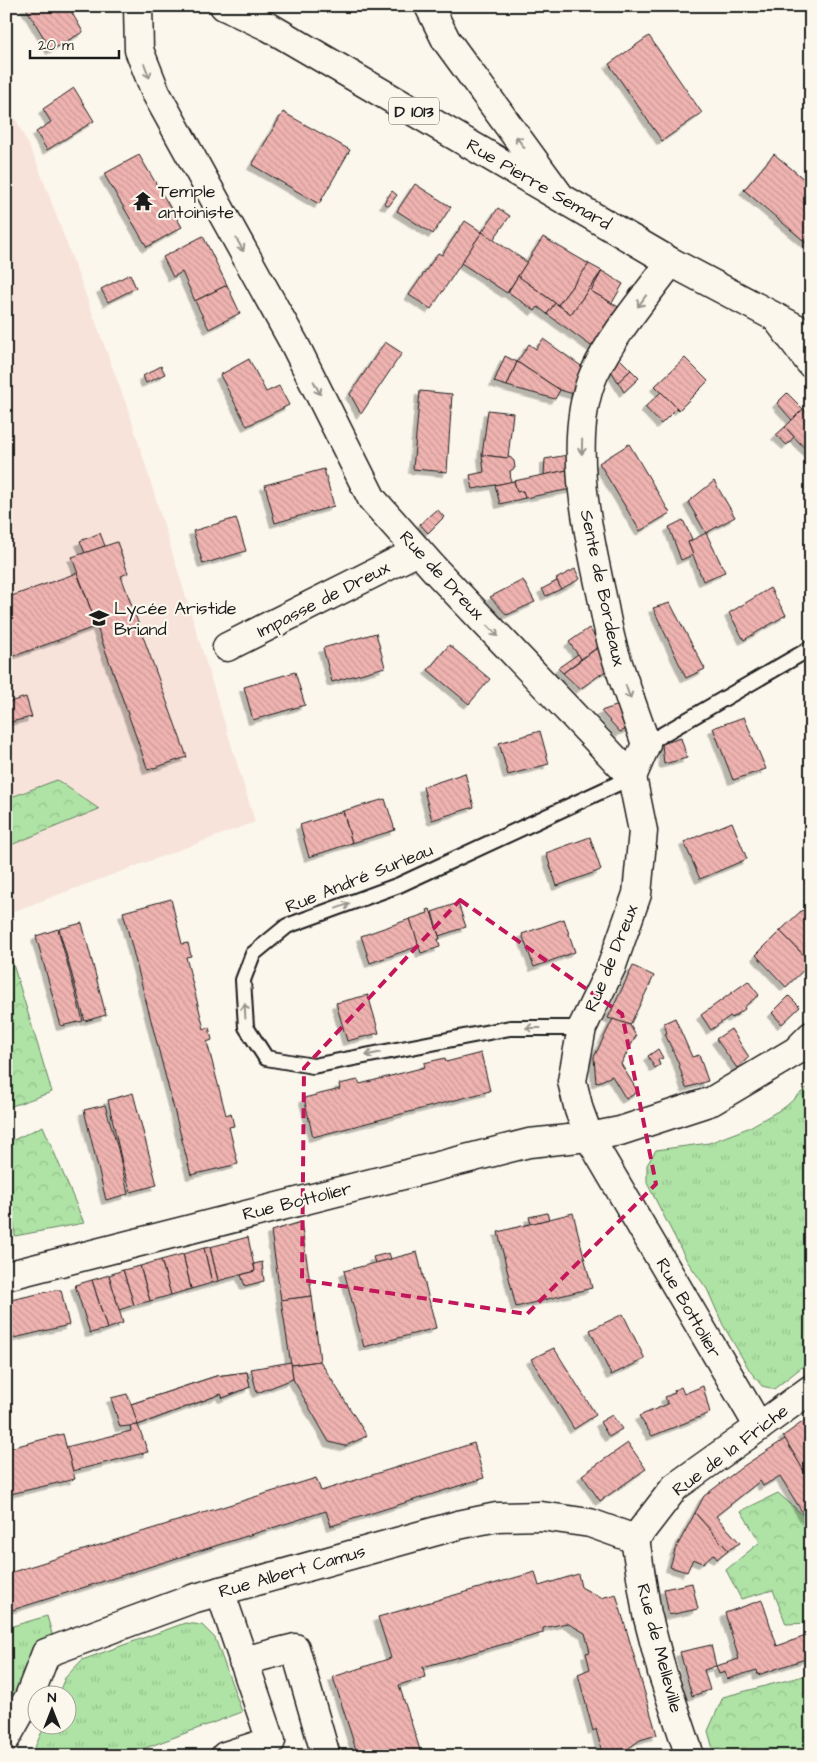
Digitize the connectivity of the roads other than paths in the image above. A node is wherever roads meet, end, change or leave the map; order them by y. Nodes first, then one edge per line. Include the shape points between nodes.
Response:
1 (138, 6) edge
2 (224, 6) edge
3 (242, 6) edge
4 (429, 6) edge
5 (269, 27) junction
6 (559, 195) junction
7 (671, 262) junction
8 (777, 319) junction
9 (811, 336) edge
10 (811, 364) edge
11 (418, 551) junction
12 (227, 647) dead end
13 (811, 648) edge
14 (646, 744) junction
15 (632, 777) junction
16 (582, 1028) junction
17 (811, 1036) edge
18 (589, 1137) junction
19 (6, 1276) edge
20 (811, 1389) edge
21 (759, 1428) junction
22 (635, 1539) junction
23 (220, 1591) junction
24 (243, 1661) junction
25 (6, 1738) edge
26 (225, 1756) edge
27 (326, 1756) edge
28 (690, 1756) edge

1 -> 11 street, Rue de Dreux via 139,50 156,93 295,345 372,499
2 - 5 street, Rue Pierre Semard / D 1013
3 - 5 street, Rue Pierre Semard / D 1013
6 -> 4 street via 446,40
5 - 6 street, Rue Pierre Semard / D 1013
6 - 7 street, Rue Pierre Semard / D 1013
7 - 8 street, Rue Pierre Semard / D 1013
7 -> 14 street, Sente de Bordeaux via 607,349 593,376 583,409 582,490 590,543 611,639
8 - 9 street, Rue Pierre Semard / D 1013
8 - 10 street
11 - 12 street, Impasse de Dreux
11 -> 15 street, Rue de Dreux
13 - 14 lane
14 - 15 street
15 - 16 street, Rue de Dreux via 643,831 637,894 611,968
16 -> 15 lane, Rue André Surleau via 510,1028 313,1066 266,1058 246,1027 243,980 253,954 286,926 399,885
16 - 18 street, Rue de Dreux via 572,1081 578,1110
17 - 18 street, Rue Bottolier via 796,1051 712,1101 620,1131
18 - 19 street, Rue Bottolier via 529,1143
18 - 21 street, Rue Bottolier
20 - 21 street, Rue de la Friche
21 - 22 street, Rue de la Friche via 675,1486
22 - 23 street, Rue Albert Camus via 590,1523 541,1516 497,1516
22 - 28 street, Rue de Melleville via 647,1614
23 - 24 street
23 - 25 street, Rue Albert Camus via 46,1653 29,1697
24 - 26 street via 271,1742
24 - 27 street via 295,1648

